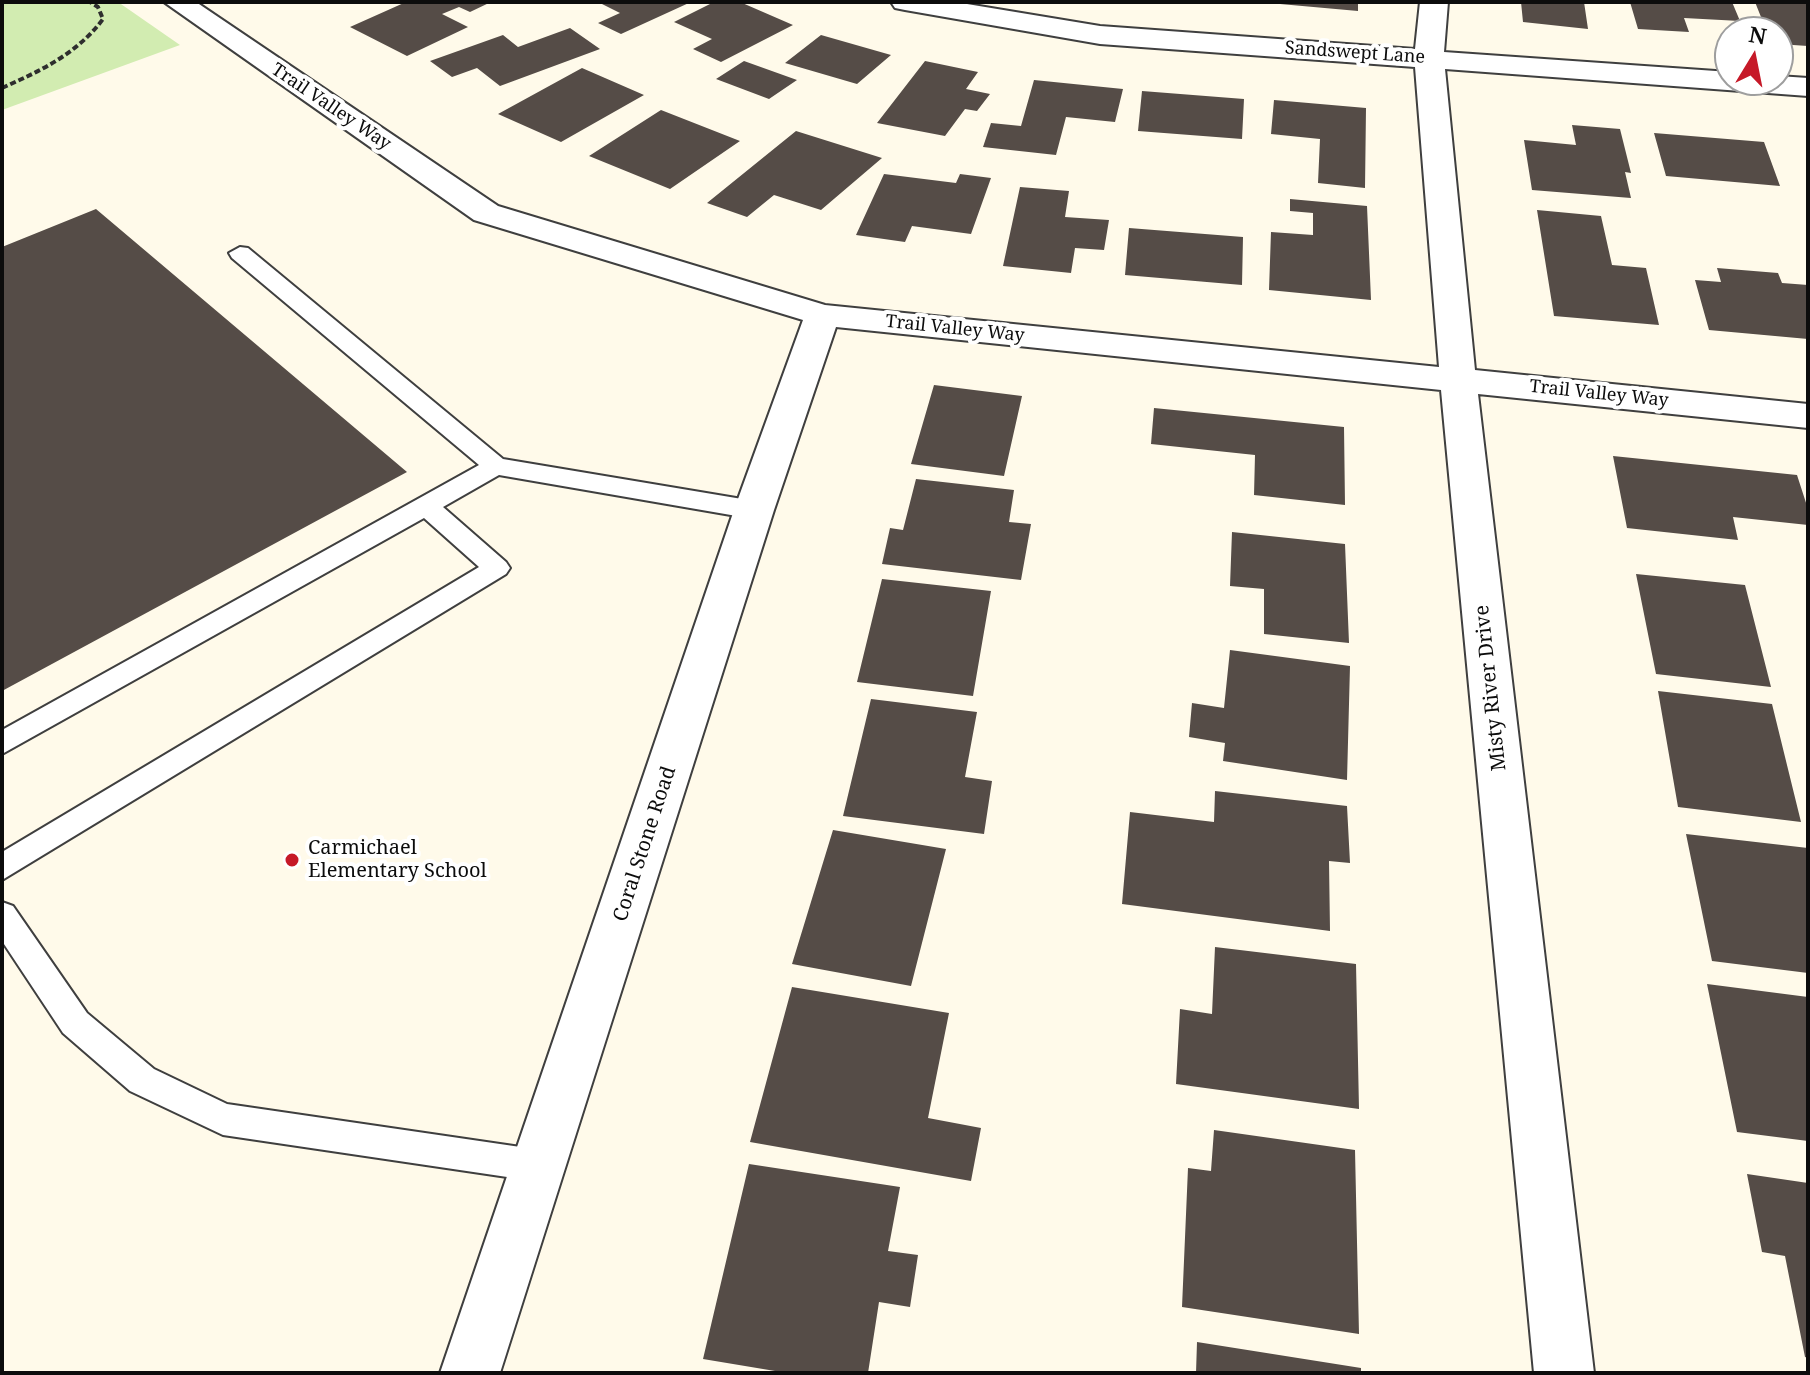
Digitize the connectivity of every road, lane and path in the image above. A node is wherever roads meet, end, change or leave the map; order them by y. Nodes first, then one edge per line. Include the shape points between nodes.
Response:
1 (90, 2) edge
2 (178, 2) edge
3 (905, 2) edge
4 (1434, 2) edge
5 (1429, 59) junction
6 (1808, 87) edge
7 (2, 88) edge
8 (240, 253) dead end
9 (822, 315) junction
10 (1458, 380) junction
11 (1808, 416) edge
12 (496, 466) junction
13 (426, 506) junction
14 (754, 510) junction
15 (2, 743) edge
16 (2, 867) edge
17 (2, 915) edge
18 (541, 1166) junction
19 (470, 1373) edge
20 (1564, 1373) edge

1 - 7 path via 103,19 97,29 80,45
2 - 9 street, Trail Valley Way via 486,213
3 - 5 street, Sandswept Lane via 1100,35
4 - 5 street, Misty River Drive
5 - 6 street, Sandswept Lane
5 - 10 street, Misty River Drive
8 - 12 lane
9 - 10 street, Trail Valley Way
9 - 14 street, Coral Stone Road
10 - 11 street, Trail Valley Way
10 - 20 street, Misty River Drive
12 - 13 lane
12 - 14 lane
13 - 15 lane
13 - 16 lane via 497,568
14 - 18 street, Coral Stone Road
17 - 18 lane via 75,1023 142,1080 223,1119
18 - 19 street, Coral Stone Road

